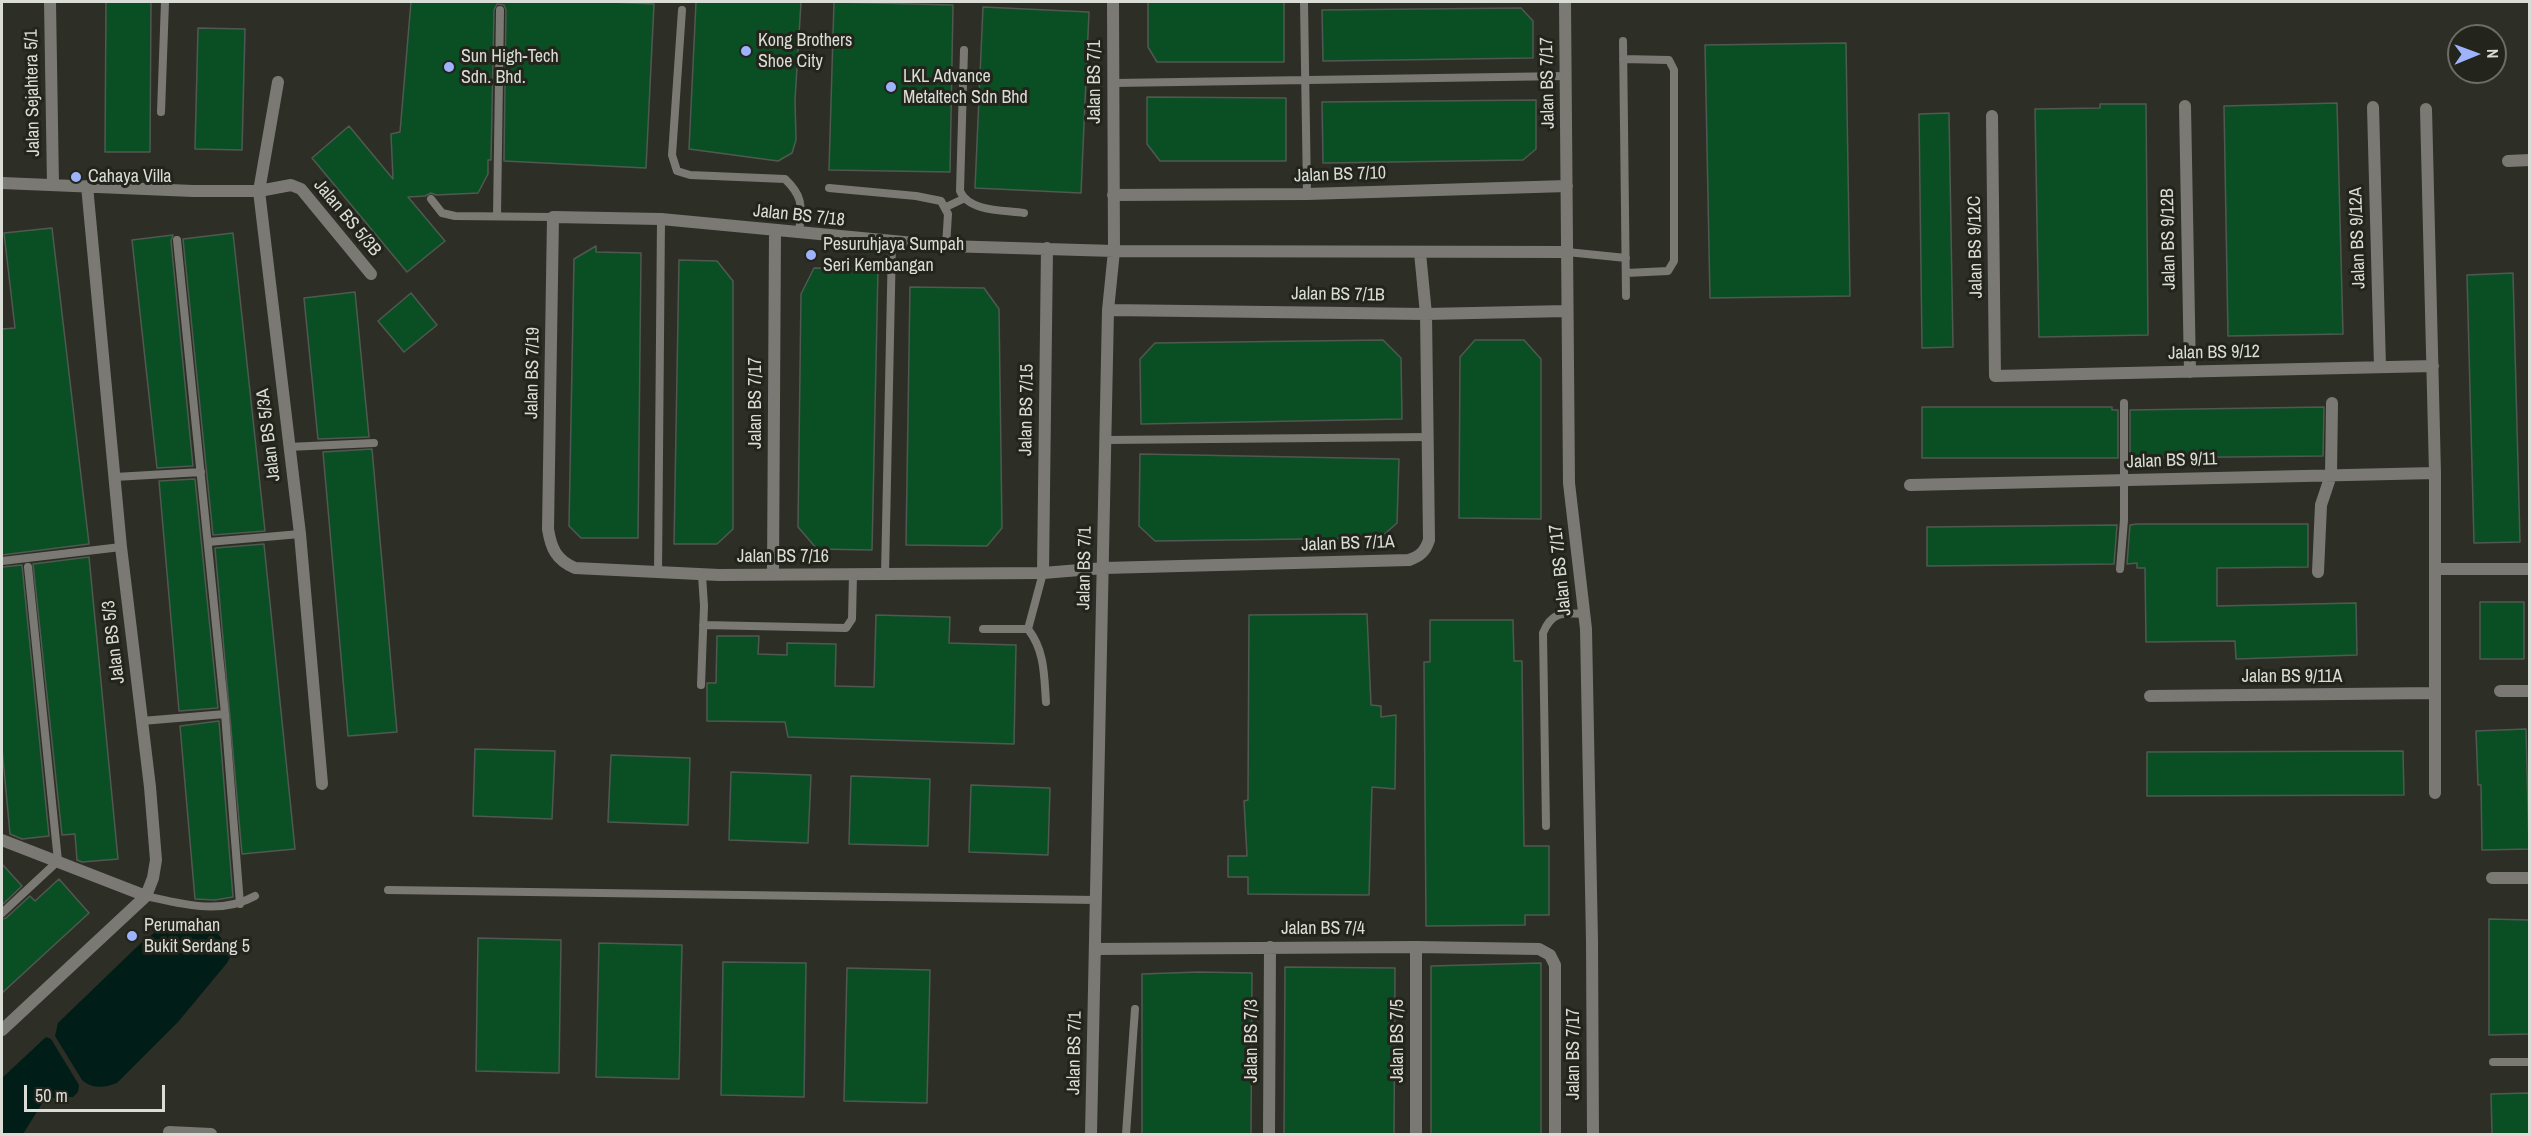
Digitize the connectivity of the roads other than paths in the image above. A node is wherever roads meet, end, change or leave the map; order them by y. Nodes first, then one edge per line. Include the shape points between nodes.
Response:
1 (50, 2) edge
2 (165, 2) edge
3 (1113, 2) edge
4 (1304, 2) edge
5 (1565, 2) edge
6 (500, 10) dead end
7 (681, 10) dead end
8 (1623, 41) dead end
9 (964, 50) dead end
10 (1623, 59) junction
11 (1566, 76) junction
12 (1304, 80) junction
13 (278, 82) dead end
14 (1114, 83) junction
15 (2185, 106) dead end
16 (2373, 107) dead end
17 (2426, 109) dead end
18 (161, 112) dead end
19 (1992, 116) dead end
20 (2529, 160) edge
21 (2508, 161) dead end
22 (2, 183) edge
23 (53, 185) junction
24 (87, 186) junction
25 (1568, 186) junction
26 (829, 188) dead end
27 (259, 191) junction
28 (1307, 194) junction
29 (1113, 195) junction
30 (431, 199) dead end
31 (963, 199) junction
32 (946, 207) junction
33 (1024, 213) dead end
34 (497, 216) junction
35 (553, 217) junction
36 (661, 219) junction
37 (775, 231) junction
38 (799, 234) junction
39 (177, 240) dead end
40 (892, 243) junction
41 (946, 246) junction
42 (1047, 248) junction
43 (1114, 251) junction
44 (1567, 252) junction
45 (1420, 253) junction
46 (1626, 258) junction
47 (1626, 273) junction
48 (371, 274) dead end
49 (1626, 296) dead end
50 (1108, 310) junction
51 (1567, 311) junction
52 (1426, 315) junction
53 (2433, 366) junction
54 (2380, 367) junction
55 (2190, 372) junction
56 (1995, 376) joint
57 (2124, 403) dead end
58 (2332, 403) dead end
59 (1429, 437) junction
60 (1106, 440) junction
61 (374, 443) dead end
62 (288, 447) junction
63 (201, 472) junction
64 (2435, 473) junction
65 (2331, 475) junction
66 (115, 477) junction
67 (2124, 480) junction
68 (1910, 485) dead end
69 (548, 529) joint
70 (300, 534) junction
71 (208, 542) junction
72 (121, 547) junction
73 (2, 561) edge
74 (28, 567) dead end
75 (1104, 568) junction
76 (2120, 569) dead end
77 (2435, 569) junction
78 (2529, 569) edge
79 (2318, 572) dead end
80 (658, 573) junction
81 (1043, 573) junction
82 (702, 574) junction
83 (773, 574) junction
84 (853, 574) junction
85 (885, 574) junction
86 (1585, 614) junction
87 (703, 625) junction
88 (983, 629) dead end
89 (1028, 629) junction
90 (701, 685) dead end
91 (2500, 691) dead end
92 (2529, 691) edge
93 (2435, 693) junction
94 (2150, 696) dead end
95 (1046, 702) dead end
96 (225, 714) junction
97 (142, 721) junction
98 (322, 784) dead end
99 (2435, 793) dead end
100 (1546, 826) dead end
101 (2, 840) edge
102 (58, 861) junction
103 (2492, 878) dead end
104 (2529, 878) edge
105 (388, 890) dead end
106 (146, 896) junction
107 (255, 896) dead end
108 (1096, 900) junction
109 (240, 904) junction
110 (2, 913) edge
111 (1270, 947) junction
112 (1416, 947) junction
113 (1095, 949) junction
114 (1135, 1010) dead end
115 (2, 1030) edge
116 (2493, 1062) dead end
117 (2529, 1062) edge
118 (169, 1133) edge
119 (211, 1134) edge
120 (1091, 1134) edge
121 (1126, 1134) edge
122 (1269, 1134) edge
123 (1416, 1134) edge
124 (1555, 1134) edge
125 (1593, 1134) edge

1 - 23 street, Jalan Sejahtera 5/1
2 - 18 lane
3 - 14 street, Jalan BS 7/1
4 - 12 lane
5 - 11 street, Jalan BS 7/17
6 - 34 lane
7 - 38 lane via 672,155 677,171 690,175 785,179 797,191 801,203
8 - 10 lane
9 - 31 lane via 958,181
10 - 46 lane
10 - 47 lane via 1669,60 1674,70 1674,261 1668,271
11 - 12 lane
11 - 25 street, Jalan BS 7/17
12 - 14 lane
12 - 28 lane
13 - 27 street, Jalan BS 5/3A
14 - 29 street, Jalan BS 7/1
15 - 55 street, Jalan BS 9/12B
16 - 54 street, Jalan BS 9/12A
17 - 53 street
19 - 56 street, Jalan BS 9/12C
20 - 21 street
22 - 23 street, Jalan BS 5/3B
23 - 24 street, Jalan BS 5/3B
24 - 27 street, Jalan BS 5/3B
24 - 66 street, Jalan BS 5/3
25 - 28 street, Jalan BS 7/10
25 - 44 street, Jalan BS 7/17
26 - 32 lane via 934,198
27 - 48 street, Jalan BS 5/3B via 291,185 302,189
27 - 62 street, Jalan BS 5/3A
28 - 29 street, Jalan BS 7/10
29 - 43 street, Jalan BS 7/1
30 - 34 lane via 442,213
31 - 32 lane
31 - 33 lane via 974,205
32 - 41 lane
34 - 35 lane
35 - 36 street, Jalan BS 7/18
35 - 69 street, Jalan BS 7/19
36 - 37 street, Jalan BS 7/18
36 - 80 lane
37 - 38 street, Jalan BS 7/18
37 - 83 street, Jalan BS 7/17
38 - 40 street, Jalan BS 7/18
39 - 63 lane
40 - 41 street, Jalan BS 7/18
40 - 85 lane
41 - 42 street, Jalan BS 7/18
42 - 43 street, Jalan BS 7/18
42 - 81 street, Jalan BS 7/15
43 - 45 street
43 - 50 street, Jalan BS 7/1
44 - 45 street
44 - 46 lane
44 - 51 street, Jalan BS 7/17
45 - 52 street, Jalan BS 7/1A
46 - 47 lane
47 - 49 lane
50 - 52 street, Jalan BS 7/1B
50 - 60 street, Jalan BS 7/1
51 - 52 street, Jalan BS 7/1B
51 - 86 street, Jalan BS 7/17 via 1569,483
52 - 59 street, Jalan BS 7/1A
53 - 54 street, Jalan BS 9/12
53 - 64 street
54 - 55 street, Jalan BS 9/12
55 - 56 street, Jalan BS 9/12
57 - 67 lane
58 - 65 street
59 - 60 lane
59 - 75 street, Jalan BS 7/1A via 1429,540 1418,557 1397,561
60 - 75 street, Jalan BS 7/1
61 - 62 lane
62 - 70 street, Jalan BS 5/3A
63 - 66 lane
63 - 71 lane
64 - 65 street, Jalan BS 9/11
64 - 77 street
65 - 67 street, Jalan BS 9/11
65 - 79 street via 2321,505
66 - 72 street, Jalan BS 5/3
67 - 68 street, Jalan BS 9/11
67 - 76 lane
69 - 80 street, Jalan BS 7/16 via 555,555 575,568
70 - 71 lane
70 - 98 street, Jalan BS 5/3A
71 - 96 lane
72 - 73 lane
72 - 97 street, Jalan BS 5/3
74 - 102 lane
75 - 81 street, Jalan BS 7/16
75 - 108 street, Jalan BS 7/1
77 - 78 street
77 - 93 street
80 - 82 street, Jalan BS 7/16
81 - 85 street, Jalan BS 7/16
81 - 89 lane
82 - 83 street, Jalan BS 7/16
82 - 87 lane
83 - 84 street, Jalan BS 7/16
84 - 85 street, Jalan BS 7/16
84 - 87 lane via 852,620 846,628
86 - 100 lane via 1556,615 1543,633
86 - 125 street, Jalan BS 7/17
87 - 90 lane
88 - 89 lane
89 - 95 lane via 1043,656
91 - 92 street
93 - 94 street, Jalan BS 9/11A
93 - 99 street
96 - 97 lane
96 - 109 lane
97 - 106 street, Jalan BS 5/3 via 156,860
101 - 102 street
102 - 106 street
102 - 110 lane
103 - 104 street
105 - 108 lane
106 - 109 lane via 187,905
106 - 115 street
107 - 109 lane
108 - 113 street, Jalan BS 7/1
111 - 112 street, Jalan BS 7/4
111 - 113 street, Jalan BS 7/4
111 - 122 street, Jalan BS 7/3
112 - 123 street, Jalan BS 7/5
112 - 124 street, Jalan BS 7/4 via 1539,949 1550,955 1555,965
113 - 120 street, Jalan BS 7/1
114 - 121 lane
116 - 117 lane
118 - 119 street

